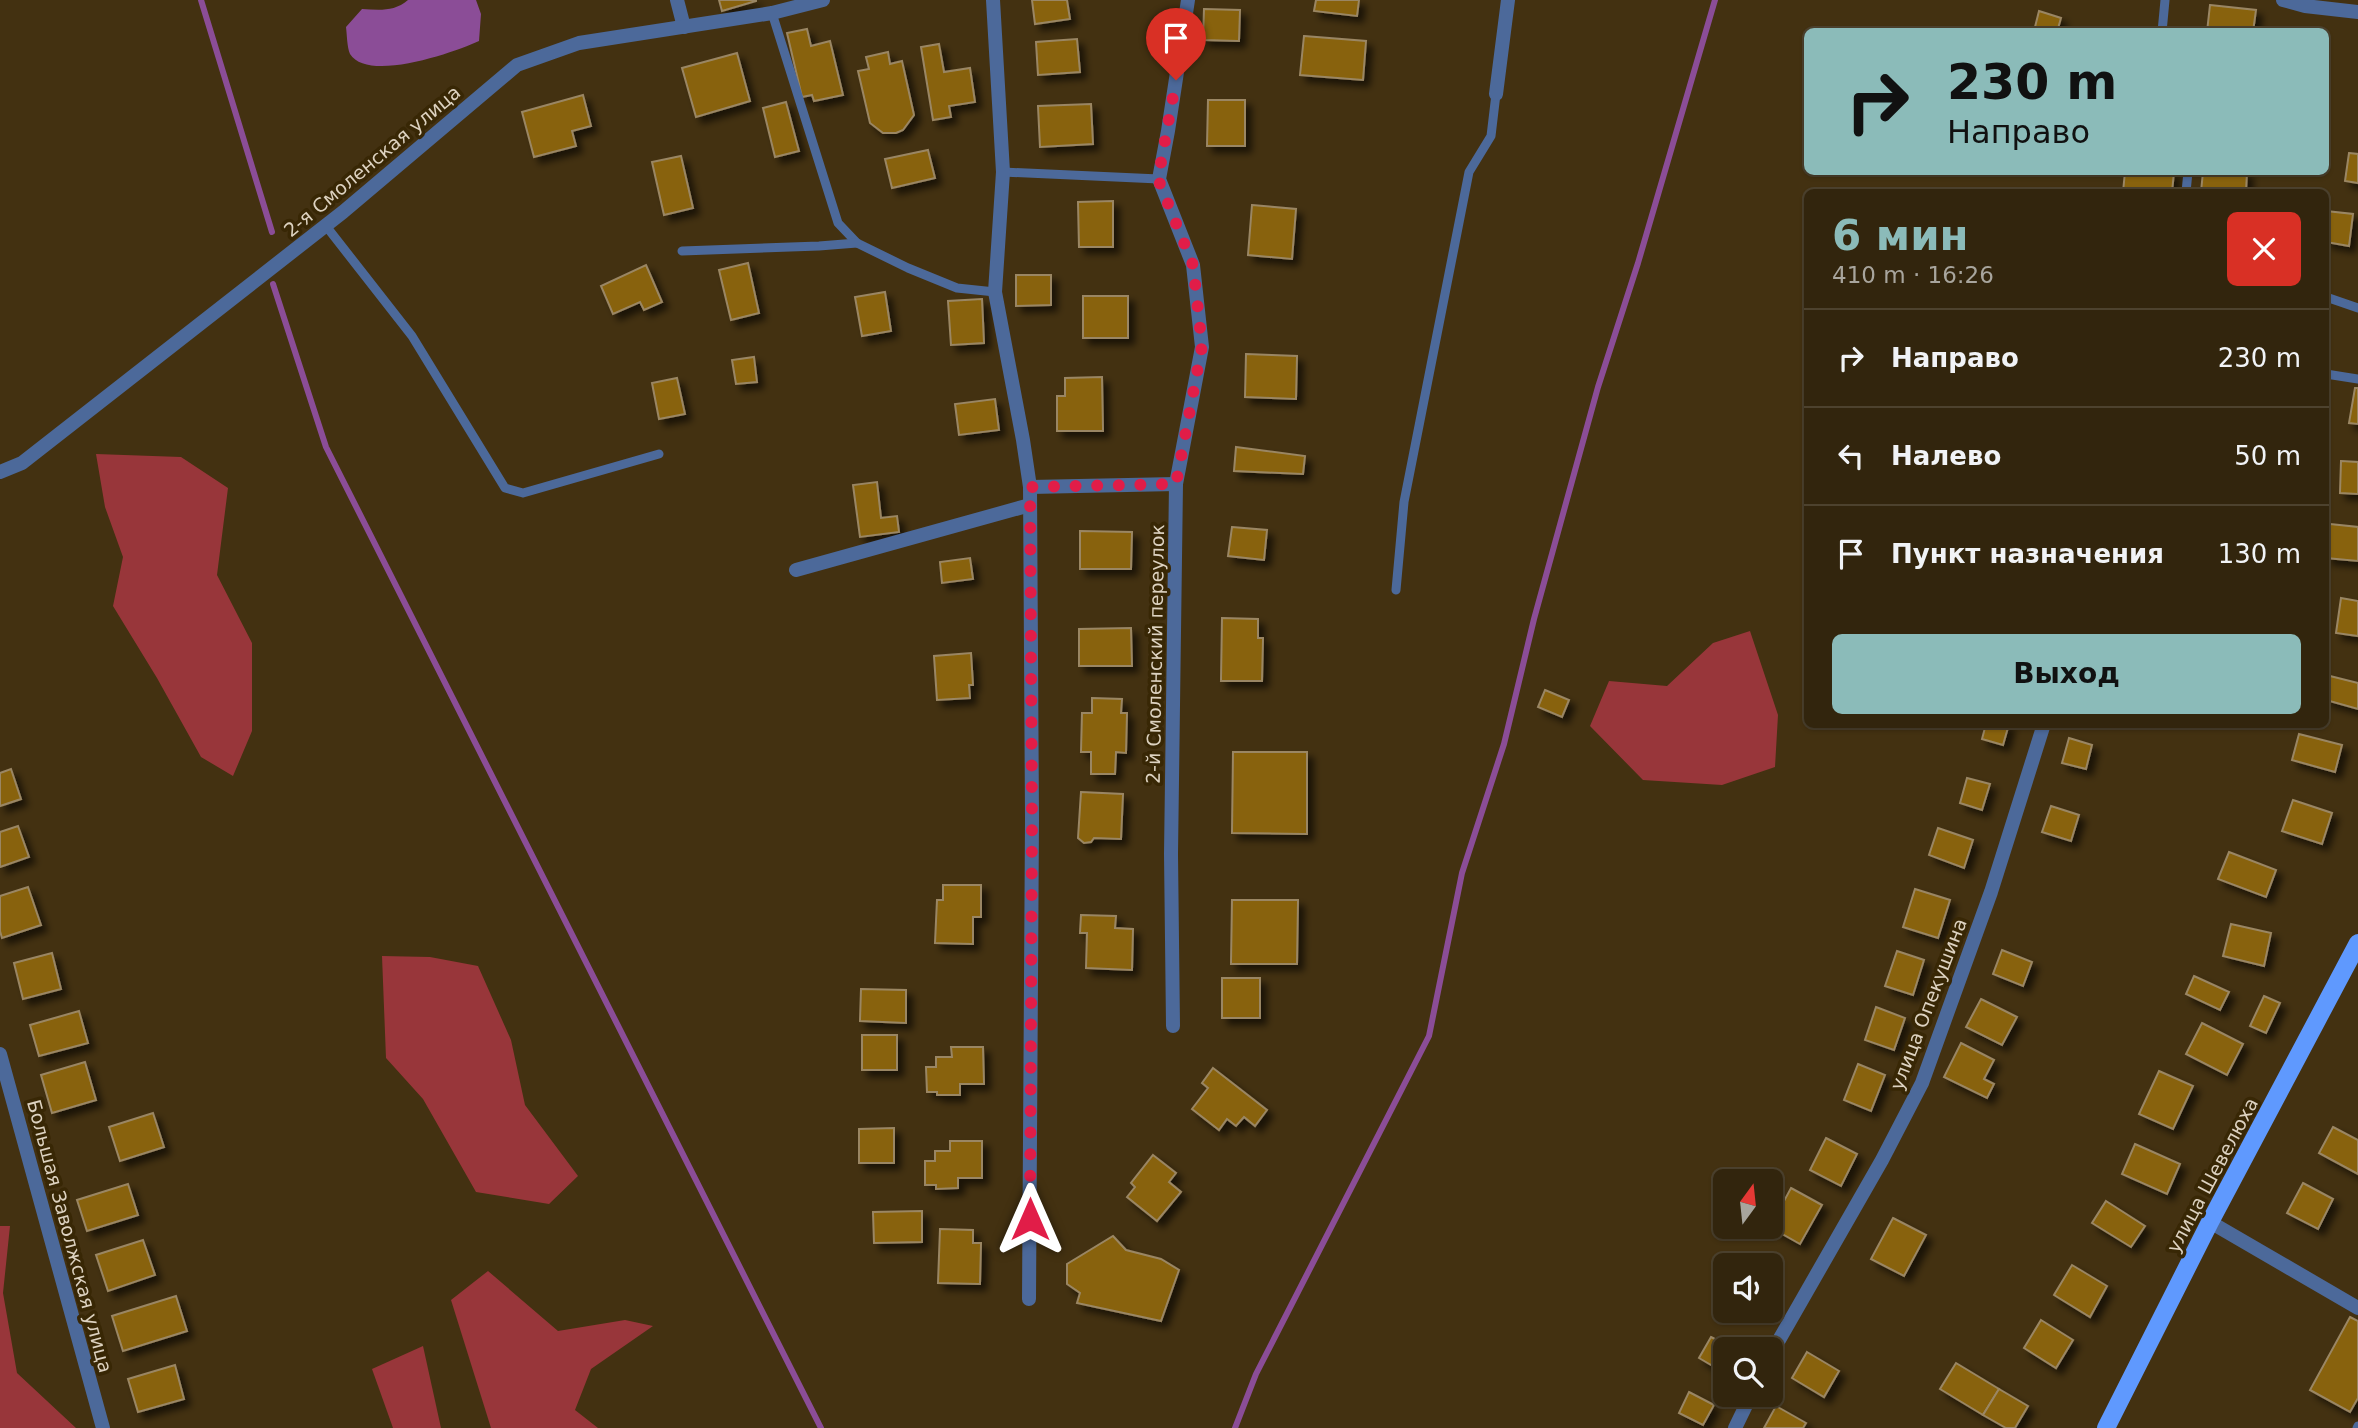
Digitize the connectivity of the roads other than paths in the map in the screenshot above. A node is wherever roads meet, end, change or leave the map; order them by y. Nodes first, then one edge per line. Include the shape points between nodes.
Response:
1 (677, 0) edge
2 (823, 0) edge
3 (993, 0) edge
4 (1188, 0) edge
5 (1508, 0) edge
6 (2165, 0) edge
7 (2283, 0) edge
8 (2358, 12) edge
9 (772, 13) junction
10 (684, 27) junction
11 (2162, 28) edge
12 (1496, 94) joint
13 (1003, 172) junction
14 (1158, 179) junction
15 (326, 226) junction
16 (857, 243) junction
17 (682, 251) dead end
18 (995, 292) junction
19 (2329, 298) edge
20 (2358, 308) edge
21 (2329, 374) edge
22 (2358, 379) edge
23 (659, 454) dead end
24 (0, 472) edge
25 (1176, 484) junction
26 (1030, 487) junction
27 (1030, 505) junction
28 (796, 570) dead end
29 (1396, 590) dead end
30 (2043, 728) edge
31 (2358, 943) edge
32 (1173, 1026) dead end
33 (0, 1054) edge
34 (2210, 1222) junction
35 (1029, 1299) dead end
36 (2358, 1308) edge
37 (1781, 1337) edge
38 (1745, 1407) edge
39 (103, 1428) edge
40 (1735, 1428) edge
41 (2106, 1428) edge

1 - 10 street
2 - 9 street, 2-я Смоленская улица
3 - 13 street
4 - 14 street
5 - 12 street
6 - 11 lane
7 - 8 street
9 - 10 street, 2-я Смоленская улица
9 - 16 lane via 838,223
10 - 15 street, 2-я Смоленская улица via 579,43 517,65
12 - 29 lane via 1491,136 1469,172 1404,502
13 - 14 lane
13 - 18 street
14 - 25 street, 2-й Смоленский переулок via 1193,265 1202,346
15 - 23 lane via 412,336 505,488 523,493
15 - 24 street, 2-я Смоленская улица via 22,463
16 - 17 lane
16 - 18 lane via 957,288
18 - 26 street
19 - 20 lane
21 - 22 lane
25 - 26 street
25 - 32 street, 2-й Смоленский переулок
26 - 27 street
27 - 28 street
27 - 35 street
30 - 37 street, улица Опекушина via 1991,892 1922,1083
31 - 34 main road, улица Шевелюха
33 - 39 street, Большая Заволжская улица
34 - 36 street
34 - 41 main road, улица Шевелюха
38 - 40 street

